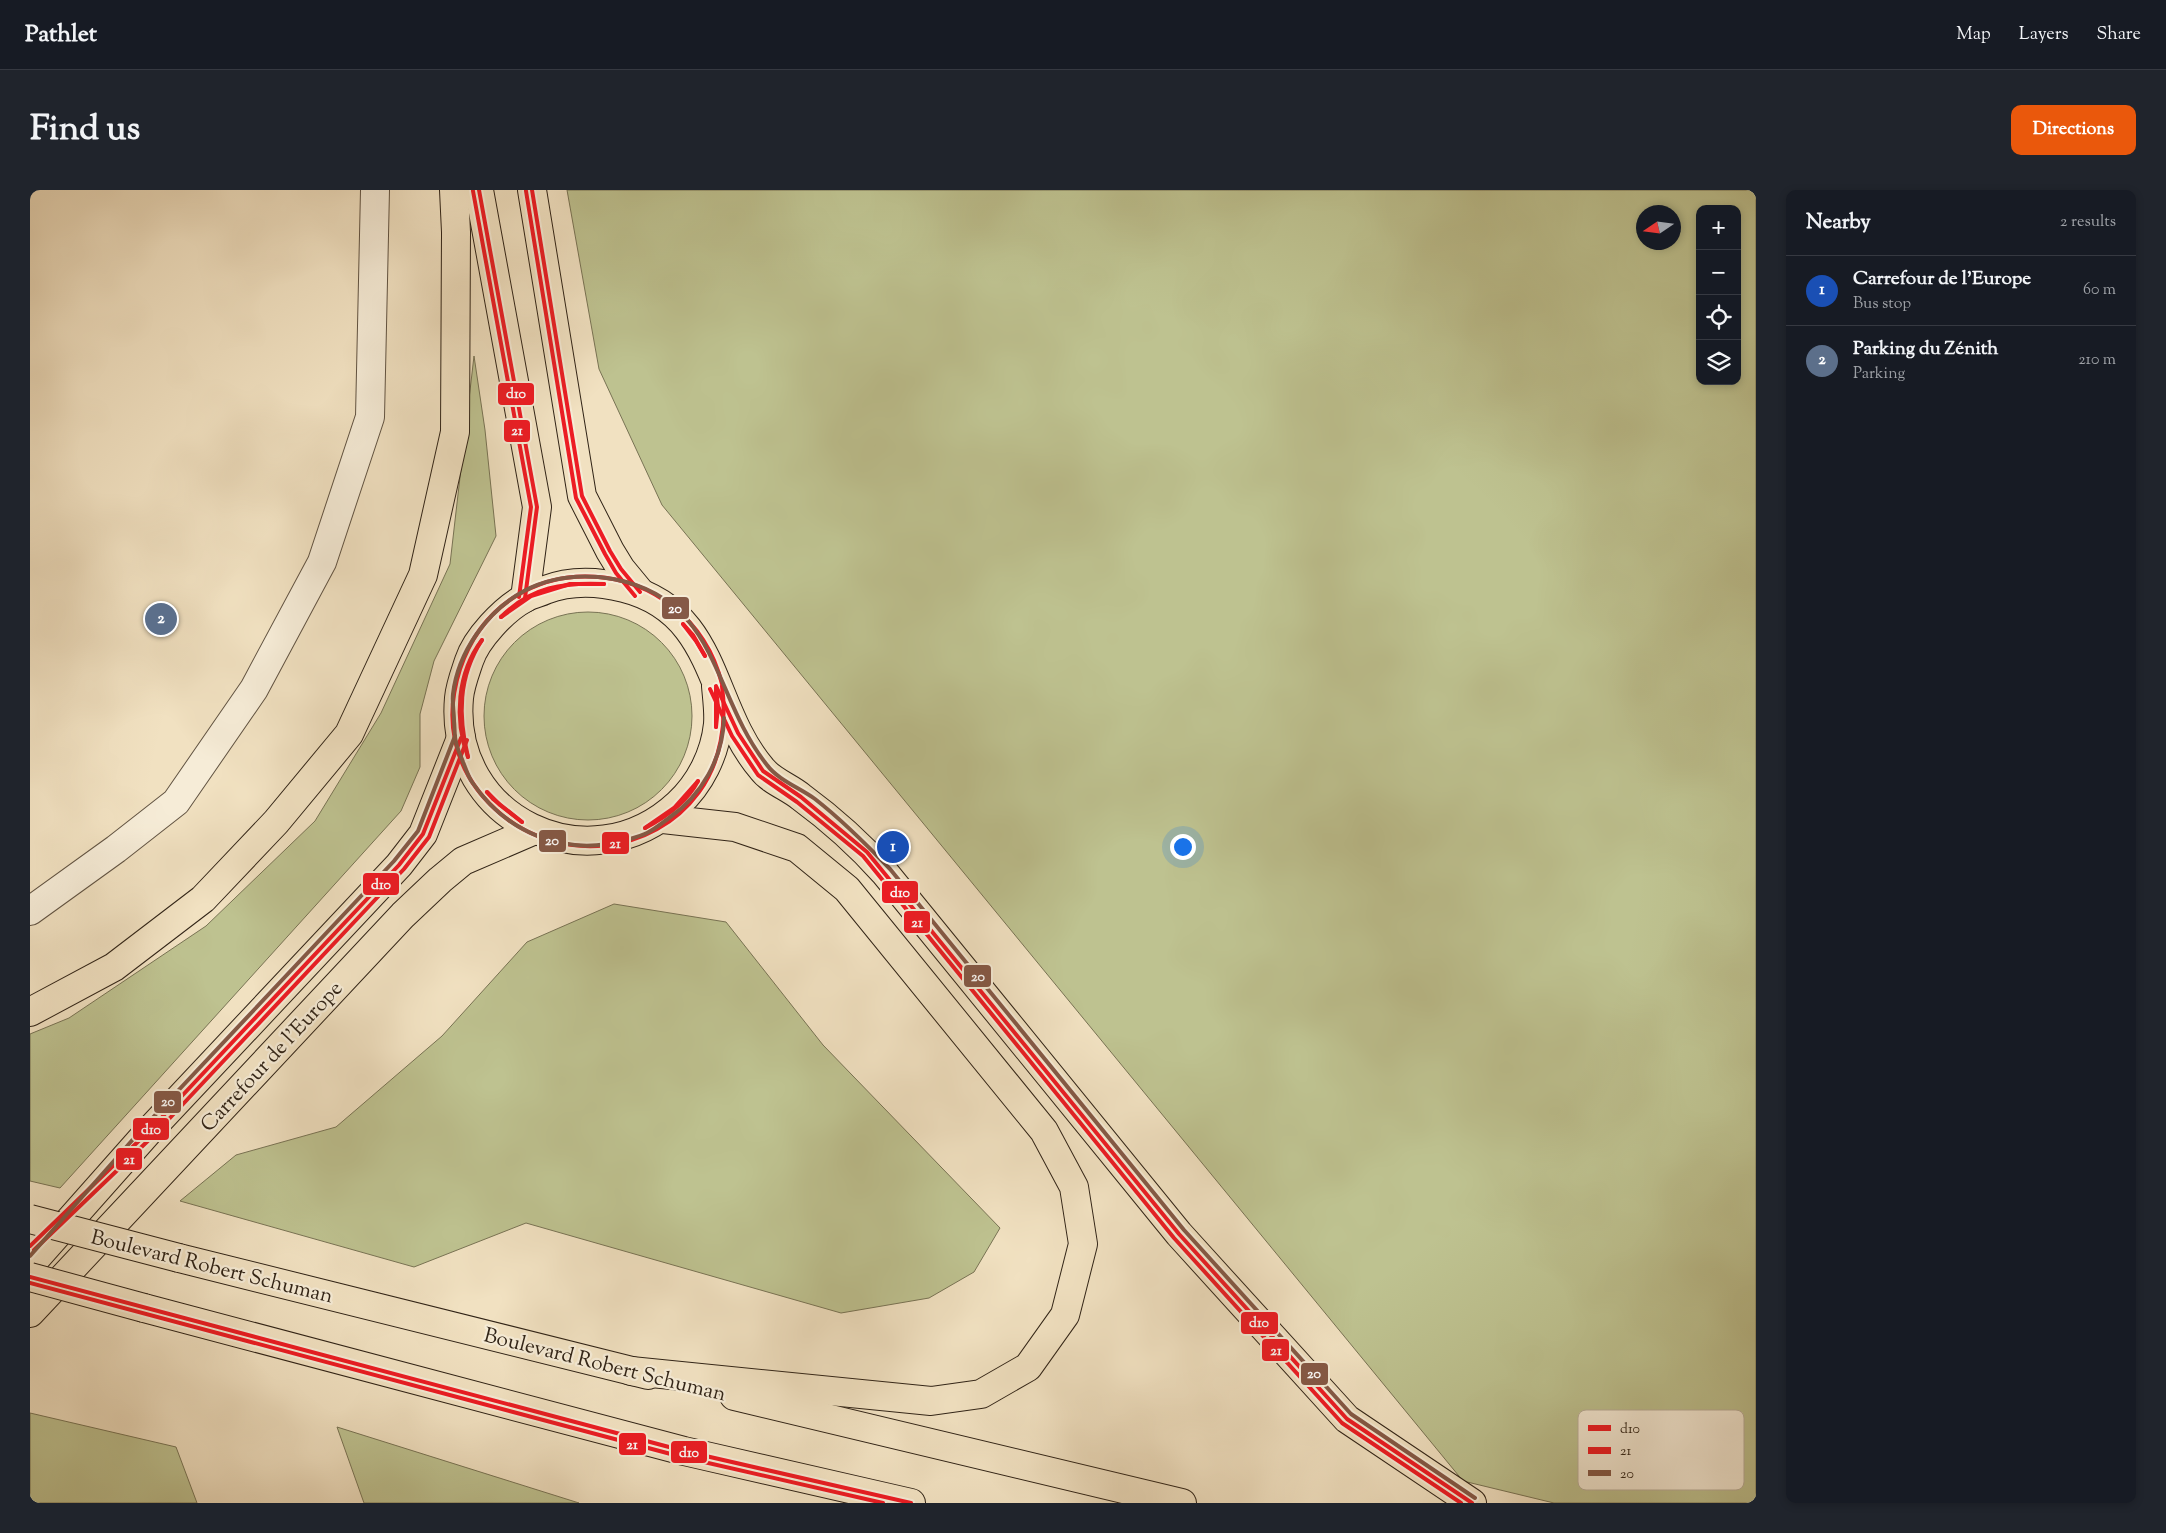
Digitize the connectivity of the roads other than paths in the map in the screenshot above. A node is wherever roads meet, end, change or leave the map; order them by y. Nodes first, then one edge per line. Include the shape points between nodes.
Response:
1 (375, 190) edge
2 (454, 190) edge
3 (479, 190) edge
4 (532, 190) edge
5 (640, 592) junction
6 (525, 598) junction
7 (716, 686) junction
8 (461, 738) junction
9 (663, 819) junction
10 (535, 830) junction
11 (30, 910) edge
12 (30, 1012) edge
13 (148, 1132) junction
14 (30, 1219) edge
15 (30, 1246) edge
16 (30, 1265) edge
17 (30, 1277) edge
18 (30, 1313) edge
19 (631, 1371) junction
20 (684, 1451) junction
21 (830, 1503) edge
22 (911, 1503) edge
23 (1182, 1503) edge
24 (1472, 1503) edge

1 - 11 lane via 370,417 322,562 254,689 176,802
2 - 12 main road via 455,432 423,575 349,734 276,822 203,899 114,967
3 - 6 main road via 536,507
4 - 5 main road via 582,496 610,551
5 - 6 main road, Carrefour de l'Europe via 602,582 562,584
5 - 7 main road, Carrefour de l'Europe via 668,608 690,630 706,656
6 - 8 main road, Carrefour de l'Europe via 493,623 470,658 459,697
7 - 9 main road, Carrefour de l'Europe via 718,724 709,761 690,793
7 - 24 main road via 738,733 763,771 801,796 867,852 1179,1234 1348,1419
8 - 10 main road, Carrefour de l'Europe via 470,767 487,793 508,814
8 - 13 main road, Carrefour de l'Europe via 423,834 399,865
9 - 10 main road, Carrefour de l'Europe via 633,834 600,842 566,840
9 - 19 main road via 735,827 797,848 846,890 1044,1131 1074,1187 1083,1244 1065,1314 1028,1367 981,1394 931,1401
10 - 18 main road, Carrefour de l'Europe via 464,861 396,922
13 - 15 main road
13 - 16 main road
14 - 19 main road, Boulevard Robert Schuman, bridge
17 - 20 main road, bridge
19 - 23 main road, Boulevard Robert Schuman
20 - 21 main road
20 - 22 main road

